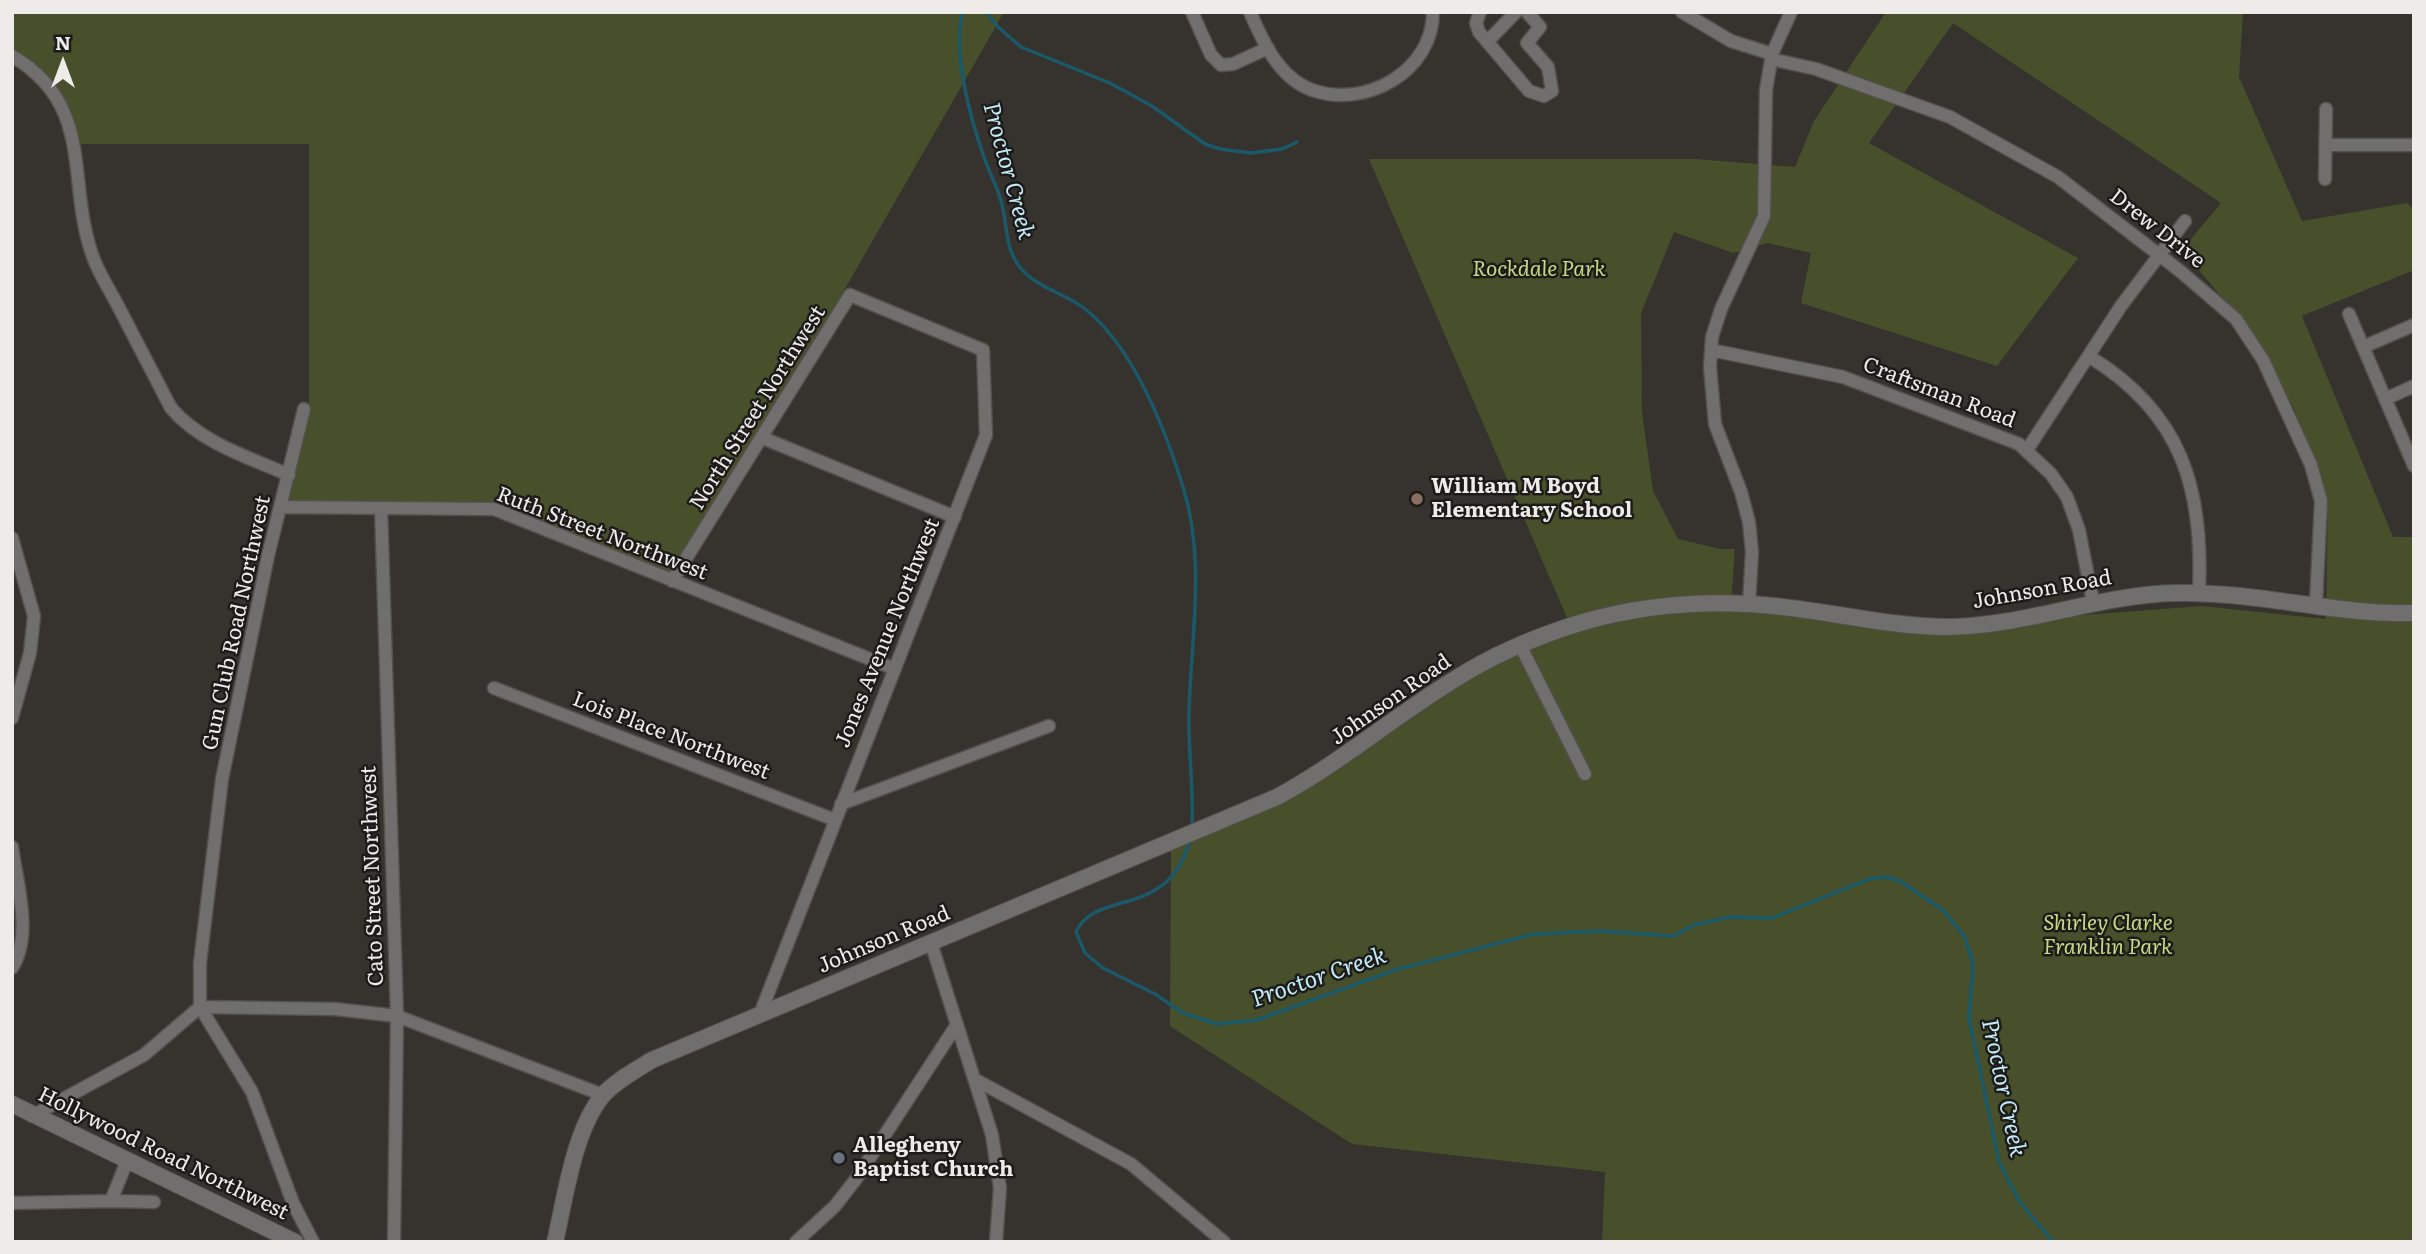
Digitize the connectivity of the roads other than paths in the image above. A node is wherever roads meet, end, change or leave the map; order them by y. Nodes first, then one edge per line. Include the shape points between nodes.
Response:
1 (1192, 12) edge
2 (1250, 12) edge
3 (1433, 12) edge
4 (1480, 12) edge
5 (1516, 12) edge
6 (1527, 12) edge
7 (1682, 12) edge
8 (1791, 12) edge
9 (1487, 42) junction
10 (1268, 48) junction
11 (12, 56) edge
12 (1772, 56) junction
13 (2326, 109) dead end
14 (2326, 145) junction
15 (2414, 145) edge
16 (2325, 179) dead end
17 (2185, 221) dead end
18 (2159, 254) junction
19 (894, 314) joint
20 (2349, 314) dead end
21 (2414, 325) edge
22 (2363, 347) junction
23 (1711, 350) junction
24 (2090, 357) junction
25 (2414, 386) edge
26 (2385, 399) junction
27 (304, 409) dead end
28 (763, 438) junction
29 (2410, 448) edge
30 (2027, 450) junction
31 (2414, 466) edge
32 (289, 475) junction
33 (282, 507) junction
34 (381, 508) junction
35 (955, 517) junction
36 (12, 538) edge
37 (672, 581) junction
38 (2199, 593) junction
39 (2093, 602) junction
40 (1749, 604) junction
41 (2316, 604) junction
42 (2414, 613) edge
43 (1520, 645) junction
44 (895, 669) junction
45 (494, 688) dead end
46 (12, 718) edge
47 (1049, 726) dead end
48 (1585, 774) dead end
49 (841, 804) junction
50 (835, 820) junction
51 (12, 847) edge
52 (931, 943) junction
53 (12, 968) edge
54 (200, 1007) junction
55 (760, 1014) junction
56 (397, 1016) junction
57 (956, 1026) junction
58 (976, 1080) junction
59 (603, 1095) junction
60 (12, 1104) edge
61 (32, 1116) junction
62 (127, 1161) junction
63 (111, 1201) junction
64 (154, 1202) dead end
65 (12, 1203) edge
66 (271, 1235) edge
67 (295, 1242) edge
68 (313, 1242) edge
69 (394, 1242) edge
70 (555, 1242) edge
71 (796, 1242) edge
72 (996, 1242) edge
73 (1224, 1242) edge

1 - 10 street via 1211,55 1221,65
2 - 10 street
3 - 10 street via 1433,28 1417,61 1400,77 1358,94 1312,90 1280,66
4 - 9 street via 1476,23
5 - 9 street
6 - 9 street via 1540,27 1527,43 1548,67 1552,90 1544,96 1528,91
7 - 12 street, Drew Drive via 1731,41
8 - 12 street
11 - 32 street, Gun Club Road Northwest via 42,80 71,128 91,253 171,408 201,436
12 - 18 street, Drew Drive via 1950,117 2057,177
12 - 23 street via 1766,90 1764,216 1721,309
13 - 14 street
14 - 15 street
14 - 16 street
17 - 18 street
18 - 24 street
18 - 41 street, Drew Drive via 2236,319 2263,360 2311,465 2321,502
19 - 28 street, North Street Northwest via 850,295
19 - 35 street, Jones Avenue Northwest via 983,350 986,435
20 - 22 street
21 - 22 street
22 - 26 street
23 - 30 street, Craftsman Road via 1843,377
23 - 40 street via 1715,424 1749,522
24 - 30 street
24 - 38 street via 2144,401 2178,449 2199,519
25 - 26 street
26 - 29 street
27 - 32 street
28 - 35 street
28 - 37 street, North Street Northwest
29 - 31 street
30 - 39 street, Craftsman Road via 2051,474 2071,506
32 - 33 street, Gun Club Road Northwest
33 - 34 street, Ruth Street Northwest
33 - 54 street, Gun Club Road Northwest via 222,779 200,963
34 - 37 street, Ruth Street Northwest via 494,509
34 - 56 street, Cato Street Northwest
35 - 44 street, Jones Avenue Northwest
36 - 46 street via 34,616 30,653
37 - 44 street, Ruth Street Northwest
38 - 39 street, Johnson Road via 2143,594
38 - 41 street, Johnson Road
39 - 40 street, Johnson Road via 2000,623 1945,627
40 - 43 street, Johnson Road via 1634,610
41 - 42 street, Johnson Road
43 - 48 street
43 - 52 street, Johnson Road via 1450,682 1304,783
44 - 49 street, Jones Avenue Northwest
45 - 50 street, Lois Place Northwest
47 - 49 street
49 - 50 street, Jones Avenue Northwest
50 - 55 street, Jones Avenue Northwest
51 - 53 street via 21,943
52 - 55 street, Johnson Road
52 - 57 street
54 - 56 street via 335,1009
54 - 61 street via 144,1055
54 - 68 street via 252,1092 293,1203
55 - 59 street, Johnson Road via 652,1060
56 - 59 street
56 - 69 street, Cato Street Northwest
57 - 58 street
57 - 71 street via 856,1179
58 - 72 street via 992,1135 1000,1188
58 - 73 street via 1131,1164
59 - 70 street, Johnson Road via 576,1153
60 - 61 street, Hollywood Road Northwest
61 - 62 street, Hollywood Road Northwest
62 - 63 street
62 - 66 street, Hollywood Road Northwest
63 - 64 street
63 - 65 street
66 - 67 street, Hollywood Road Northwest

